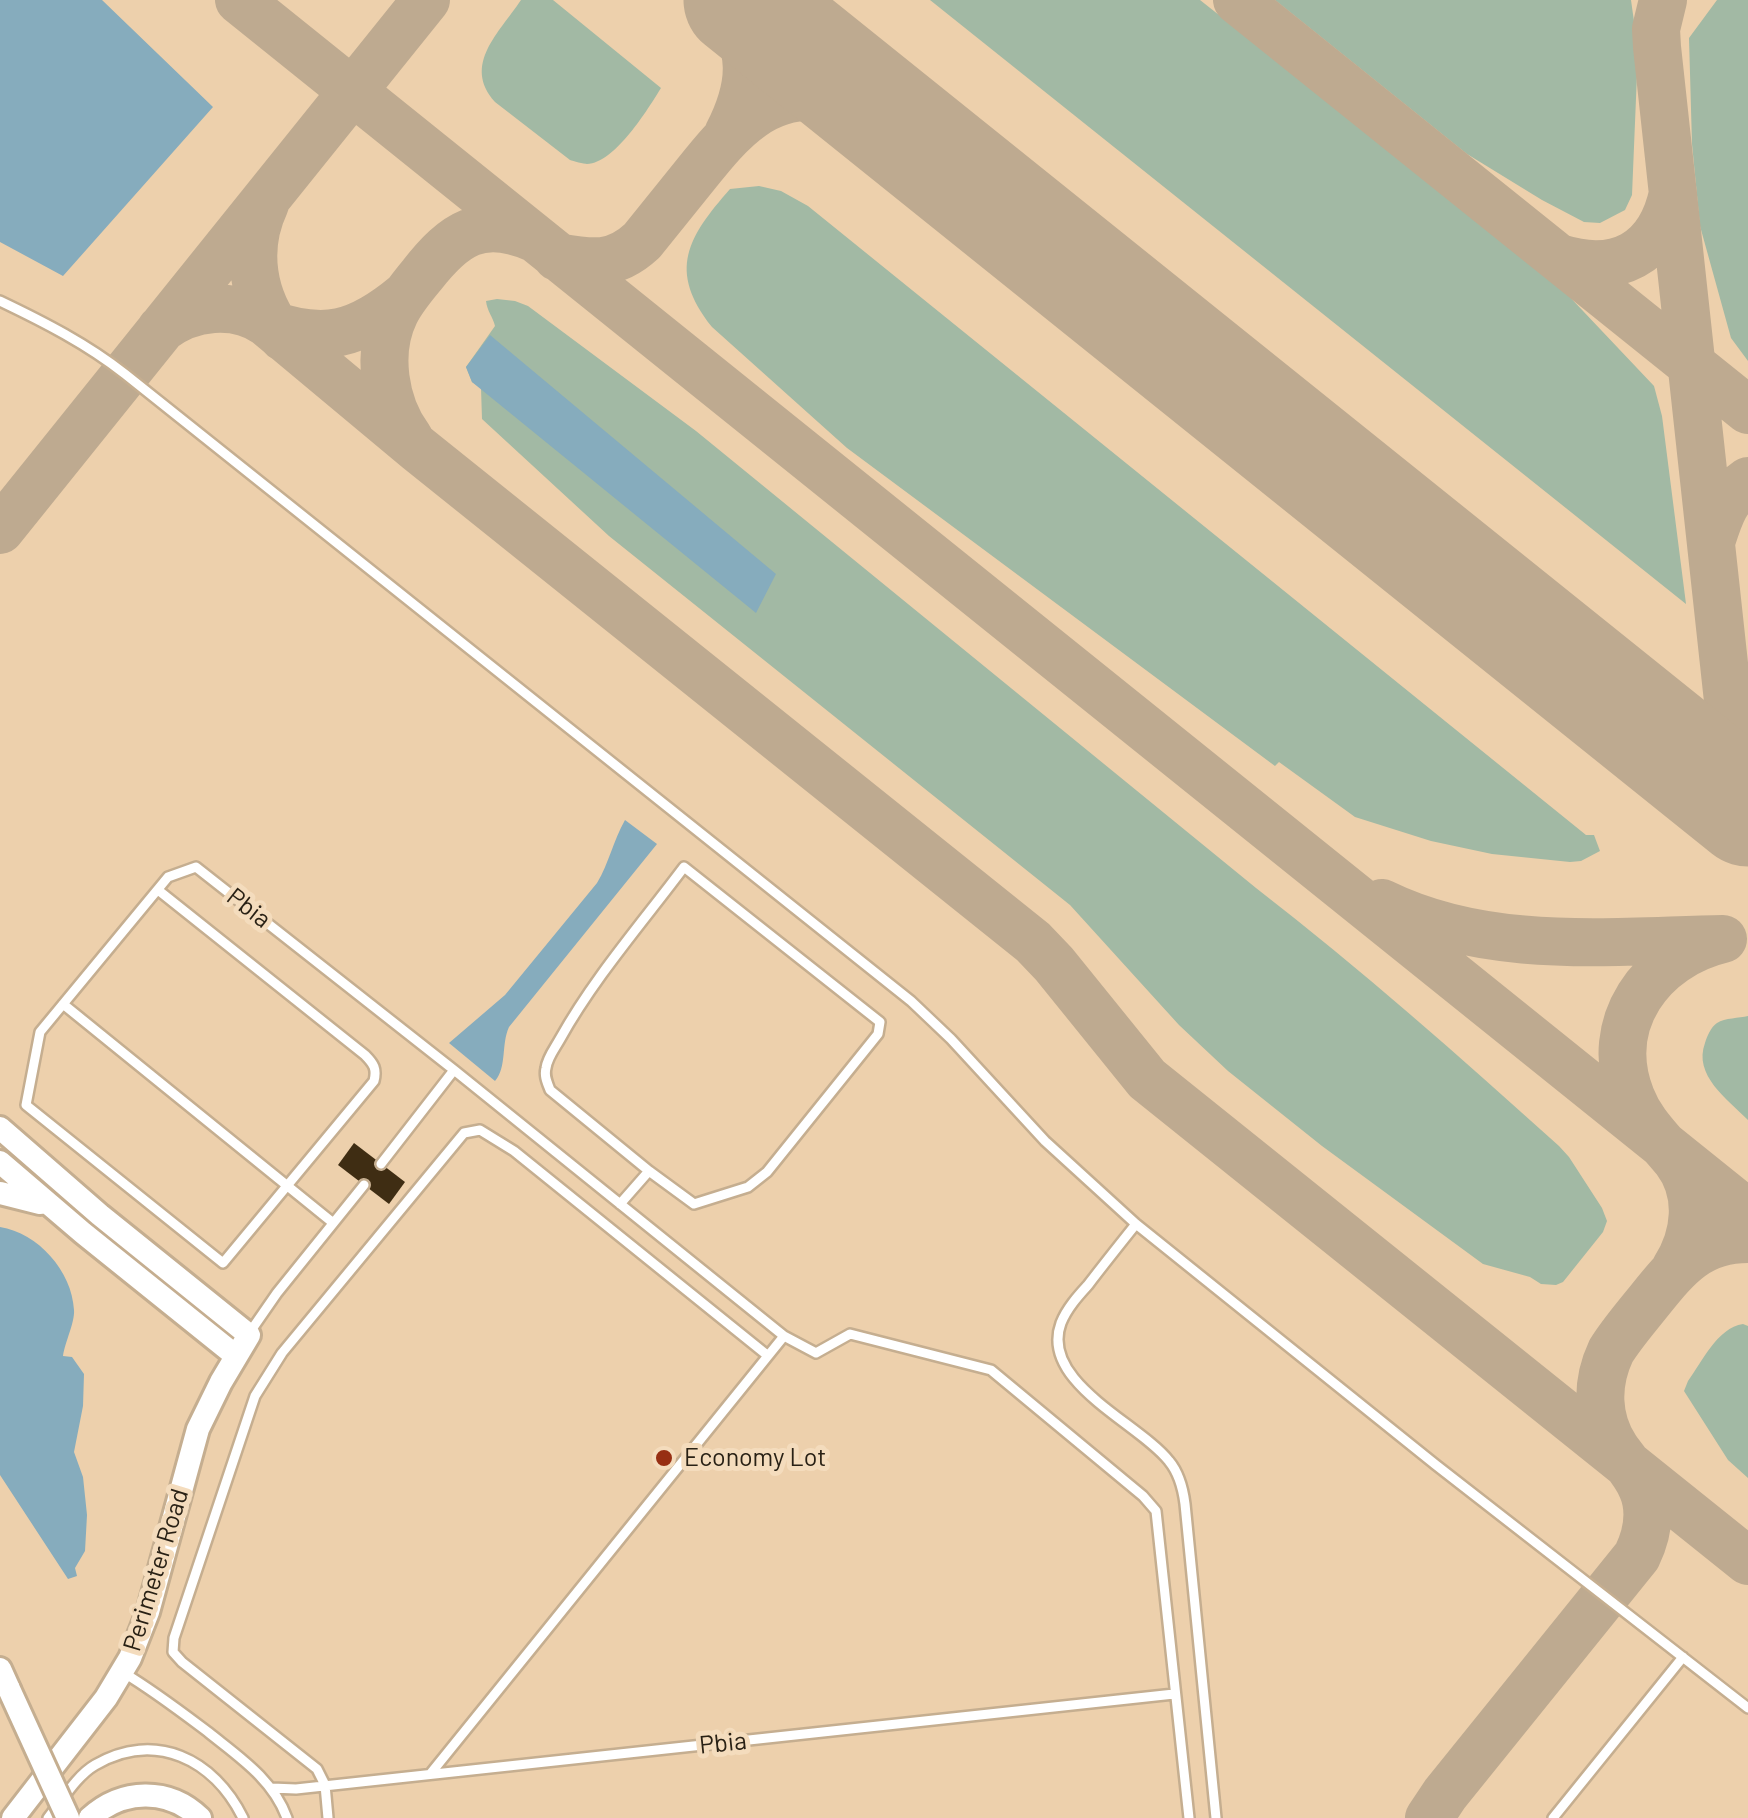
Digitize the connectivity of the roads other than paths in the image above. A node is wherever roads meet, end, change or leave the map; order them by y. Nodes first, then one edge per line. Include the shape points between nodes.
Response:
1 (0, 301) edge
2 (158, 890) junction
3 (63, 1004) junction
4 (454, 1070) junction
5 (0, 1128) edge
6 (381, 1164) dead end
7 (649, 1171) junction
8 (3, 1174) edge
9 (286, 1185) junction
10 (364, 1185) dead end
11 (620, 1204) junction
12 (100, 1214) junction
13 (332, 1222) junction
14 (1136, 1224) junction
15 (249, 1334) junction
16 (784, 1336) junction
17 (767, 1355) junction
18 (236, 1356) junction
19 (1683, 1657) junction
20 (122, 1672) junction
21 (4, 1679) edge
22 (1174, 1694) junction
23 (1748, 1708) edge
24 (430, 1774) junction
25 (325, 1786) junction
26 (272, 1788) junction
27 (13, 1818) edge
28 (48, 1818) edge
29 (68, 1818) edge
30 (90, 1818) edge
31 (200, 1818) edge
32 (243, 1818) edge
33 (287, 1818) edge
34 (328, 1818) edge
35 (1188, 1818) edge
36 (1216, 1818) edge
37 (1553, 1818) edge

1 - 14 lane via 126,374 911,1001 1045,1141
2 - 3 lane, Pbia
2 - 4 lane, Pbia via 168,877 196,867
2 - 9 lane via 373,1063 374,1081
3 - 9 lane
3 - 9 lane, Pbia via 40,1032 26,1104 223,1263
4 - 6 lane
4 - 11 lane, Pbia
5 - 12 street
7 - 7 lane via 694,1204 748,1187 792,1142 878,1034 880,1022 684,867 596,983 545,1071 550,1090
7 - 11 lane
8 - 12 street via 51,1186
8 - 18 street
9 - 13 lane
10 - 13 lane
11 - 16 lane, Pbia
12 - 15 street
13 - 15 lane
14 - 19 lane
14 - 36 lane via 1070,1307 1058,1342 1076,1381 1160,1451 1181,1483
15 - 18 street, Perimeter Road
16 - 17 lane
16 - 22 lane, Pbia via 816,1353 850,1334 991,1370 1143,1496 1156,1511
17 - 24 lane
17 - 25 lane via 514,1151 480,1130 464,1133 282,1353 255,1396 174,1638 173,1652 182,1662 317,1769
18 - 20 street, Perimeter Road via 198,1429 148,1612
19 - 23 lane
19 - 37 lane
20 - 26 lane
20 - 27 street, Perimeter Road
21 - 29 street, bridge
22 - 24 lane, Pbia
22 - 35 lane
24 - 25 lane, Pbia
25 - 26 lane, Pbia
25 - 34 lane
26 - 33 lane
28 - 32 lane via 91,1767 130,1752 161,1750 203,1768
30 - 31 street via 112,1802 142,1795 175,1801

